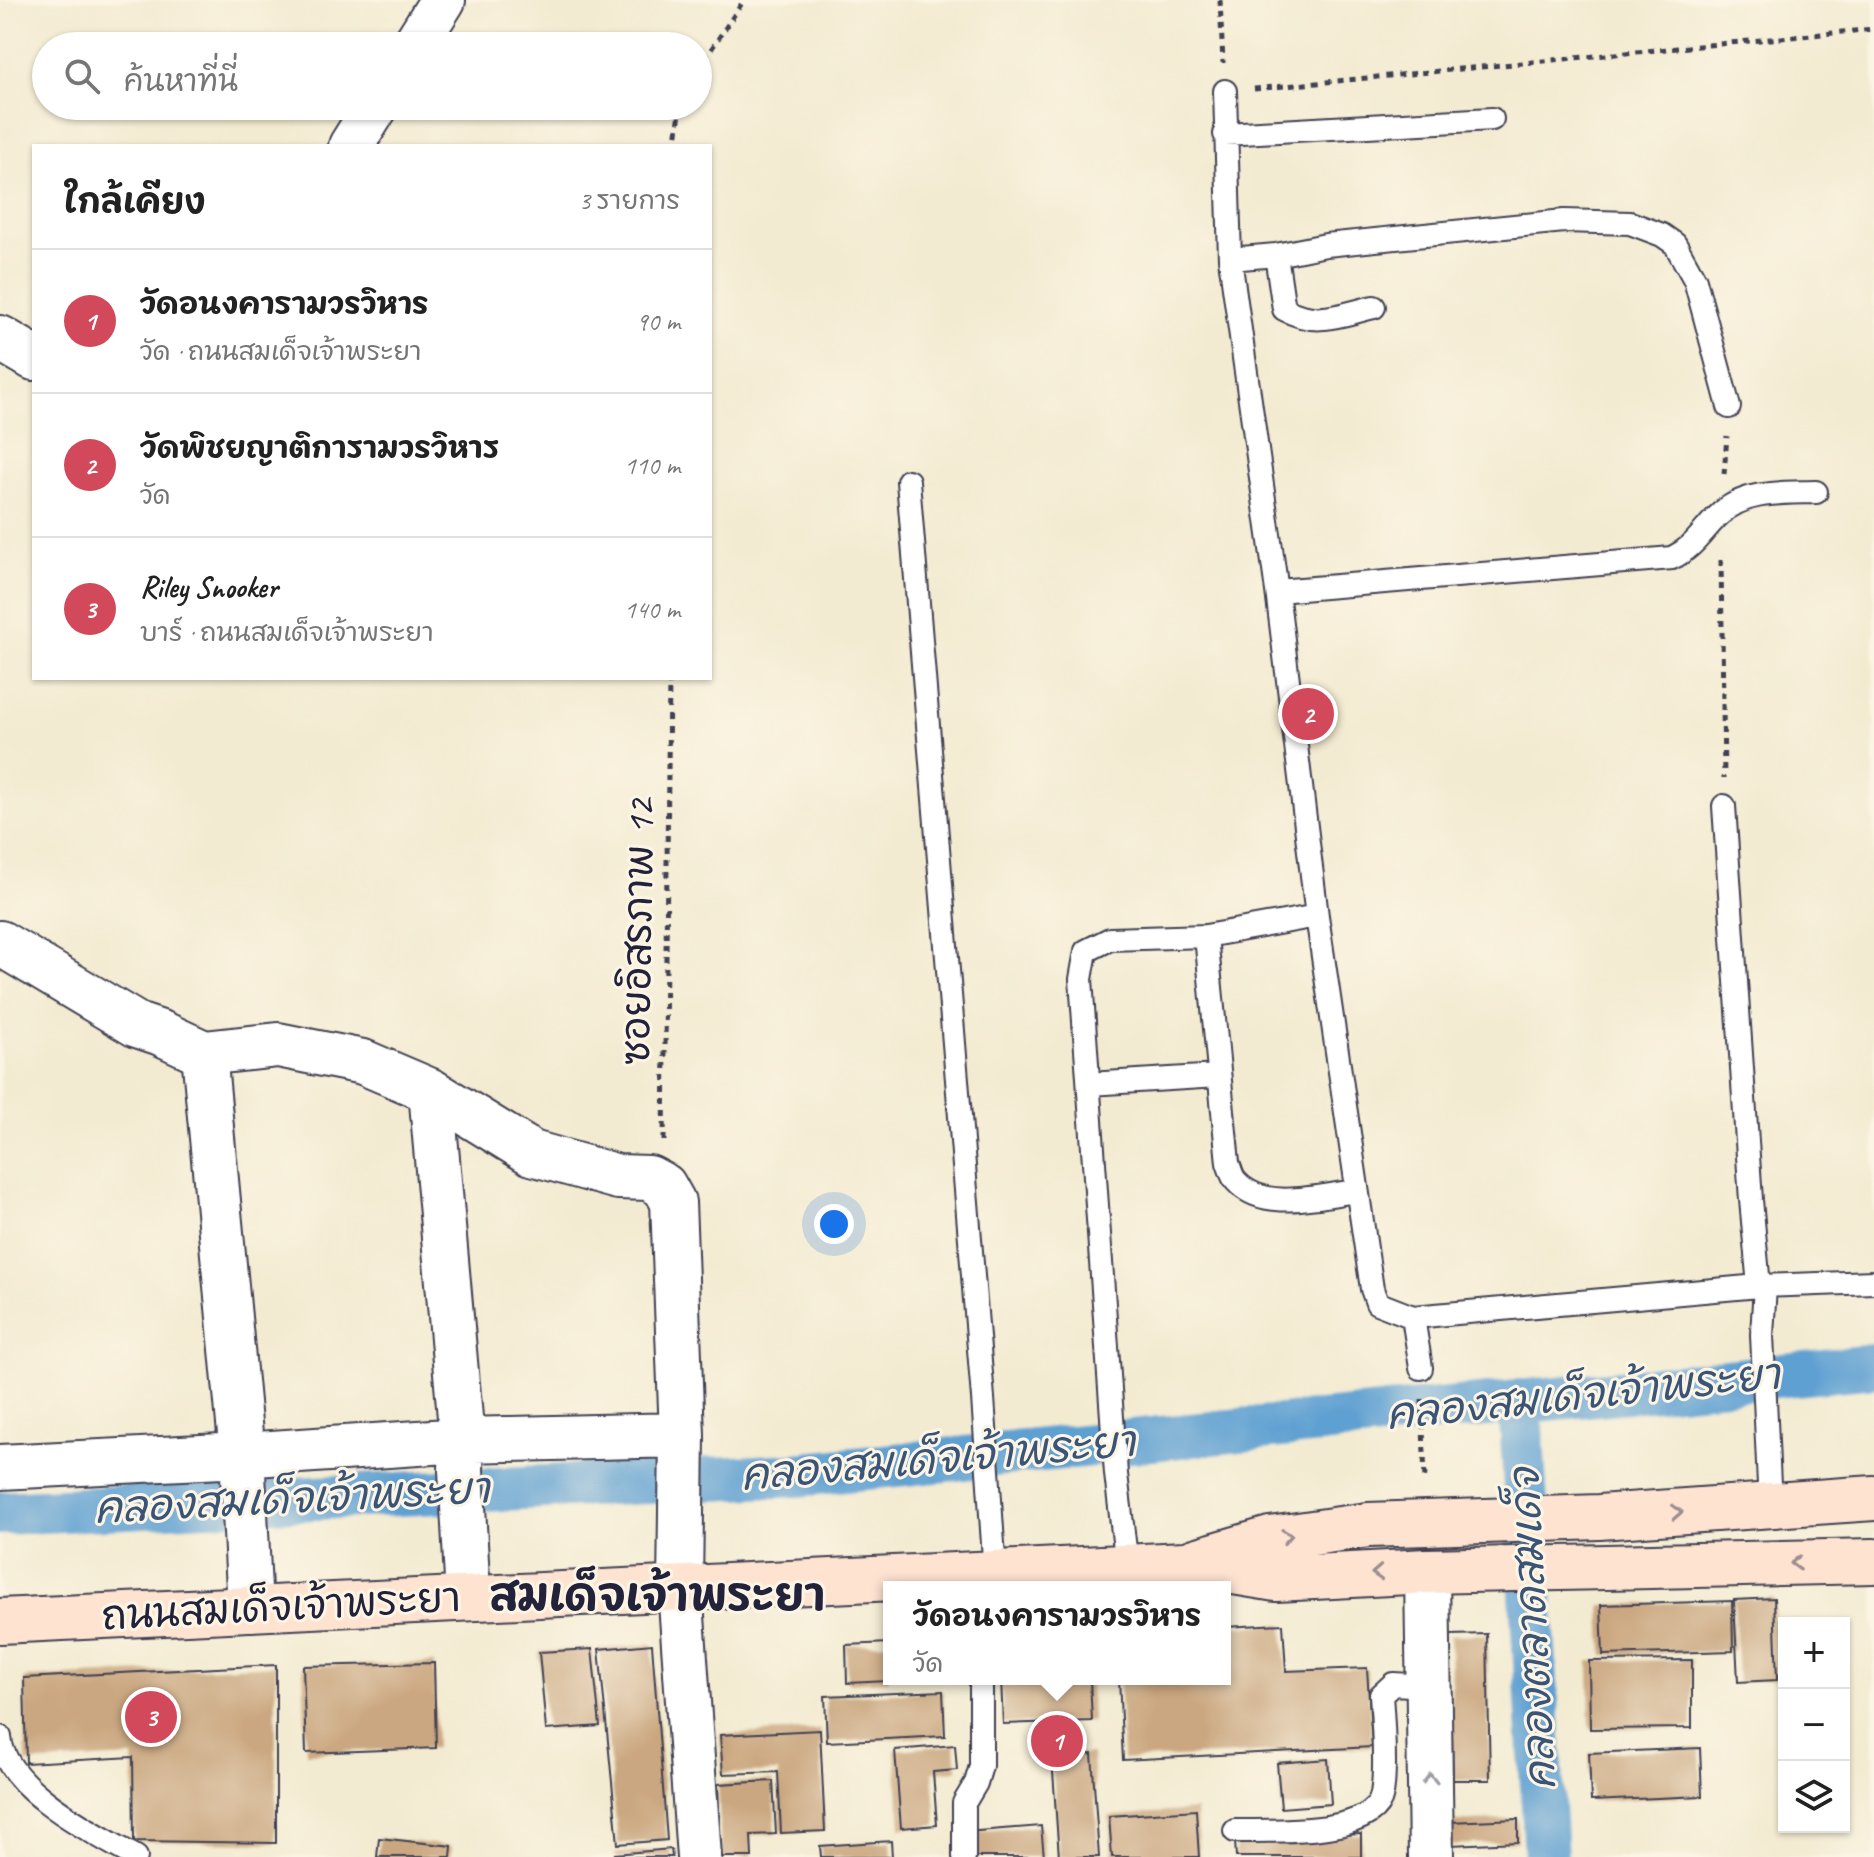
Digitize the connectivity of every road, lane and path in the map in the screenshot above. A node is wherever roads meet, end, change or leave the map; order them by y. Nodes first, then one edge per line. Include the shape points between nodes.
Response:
1 (443, 0) edge
2 (744, 0) edge
3 (1220, 0) edge
4 (1874, 29) edge
5 (423, 32) edge
6 (712, 48) edge
7 (1225, 91) junction
8 (1492, 119) dead end
9 (367, 120) edge
10 (679, 120) edge
11 (1225, 134) junction
12 (352, 144) edge
13 (675, 144) edge
14 (1276, 255) junction
15 (1230, 259) junction
16 (1374, 307) dead end
17 (0, 339) edge
18 (32, 357) edge
19 (1729, 407) joint
20 (908, 481) dead end
21 (1816, 492) dead end
22 (1720, 513) junction
23 (1277, 591) junction
24 (669, 680) edge
25 (1724, 806) joint
26 (1317, 916) junction
27 (1206, 936) junction
28 (0, 943) edge
29 (204, 1053) junction
30 (1218, 1076) junction
31 (1089, 1084) junction
32 (431, 1091) junction
33 (656, 1182) junction
34 (1357, 1191) junction
35 (1874, 1282) edge
36 (1762, 1286) junction
37 (1413, 1317) junction
38 (1421, 1368) joint
39 (682, 1446) junction
40 (1425, 1447) dead end
41 (461, 1455) junction
42 (0, 1467) edge
43 (242, 1467) junction
44 (1874, 1498) edge
45 (1770, 1506) junction
46 (1874, 1561) edge
47 (1185, 1564) junction
48 (1127, 1566) junction
49 (1427, 1571) junction
50 (983, 1578) edge
51 (883, 1581) edge
52 (892, 1581) edge
53 (680, 1588) junction
54 (468, 1598) junction
55 (250, 1609) junction
56 (0, 1621) edge
57 (981, 1685) edge
58 (1429, 1686) junction
59 (0, 1737) edge
60 (1235, 1831) dead end
61 (136, 1857) edge
62 (699, 1857) edge
63 (964, 1857) edge
64 (1431, 1857) edge

1 - 5 street
2 - 6 path
3 - 7 path
4 - 7 path
7 - 11 lane
8 - 11 lane
9 - 12 street
10 - 13 path
11 - 15 lane
14 - 15 lane
14 - 16 lane via 1284,309 1299,317 1313,320
14 - 19 lane via 1326,245 1564,221 1630,223 1675,244 1695,280
15 - 23 lane
17 - 18 street
19 - 22 path
20 - 50 lane via 991,1488
21 - 22 lane via 1764,493
22 - 23 lane via 1694,545 1672,558
22 - 25 path
23 - 26 lane
24 - 33 path, ซอยอิสรภาพ 12
25 - 36 lane via 1751,1200
26 - 27 lane
26 - 34 lane
27 - 30 lane
27 - 31 lane via 1110,939 1086,951 1081,979
28 - 29 street via 137,1025
29 - 32 street via 278,1045 363,1062
29 - 43 street
30 - 31 lane
30 - 34 lane via 1228,1163 1235,1180 1257,1195 1277,1200
31 - 48 lane
32 - 33 street via 532,1153
32 - 41 street
33 - 39 street via 673,1202
34 - 37 lane via 1377,1303
35 - 36 lane
36 - 37 lane
36 - 45 lane
37 - 38 lane
38 - 40 path
39 - 41 street
39 - 53 street
41 - 43 street
41 - 54 street
42 - 43 street
43 - 55 street
44 - 45 main road, ถนนสมเด็จเจ้าพระยา
47 -> 45 main road, ถนนสมเด็จเจ้าพระยา via 1270,1539 1368,1525
46 -> 49 main road, ถนนสมเด็จเจ้าพระยา
47 - 48 main road, ถนนสมเด็จเจ้าพระยา
49 -> 47 main road, ถนนสมเด็จเจ้าพระยา via 1276,1579
48 - 50 main road, ถนนสมเด็จเจ้าพระยา
49 - 58 street
50 - 52 main road, ถนนสมเด็จเจ้าพระยา
51 - 53 main road, ถนนสมเด็จเจ้าพระยา
53 - 54 main road, ถนนสมเด็จเจ้าพระยา
53 - 62 street
54 - 55 main road, ถนนสมเด็จเจ้าพระยา
55 - 56 main road, ถนนสมเด็จเจ้าพระยา
57 - 63 lane via 981,1766 964,1803
58 - 60 lane via 1393,1684 1381,1695 1382,1797 1367,1816 1343,1826
64 -> 58 street
59 - 61 lane via 1,1751 30,1790

